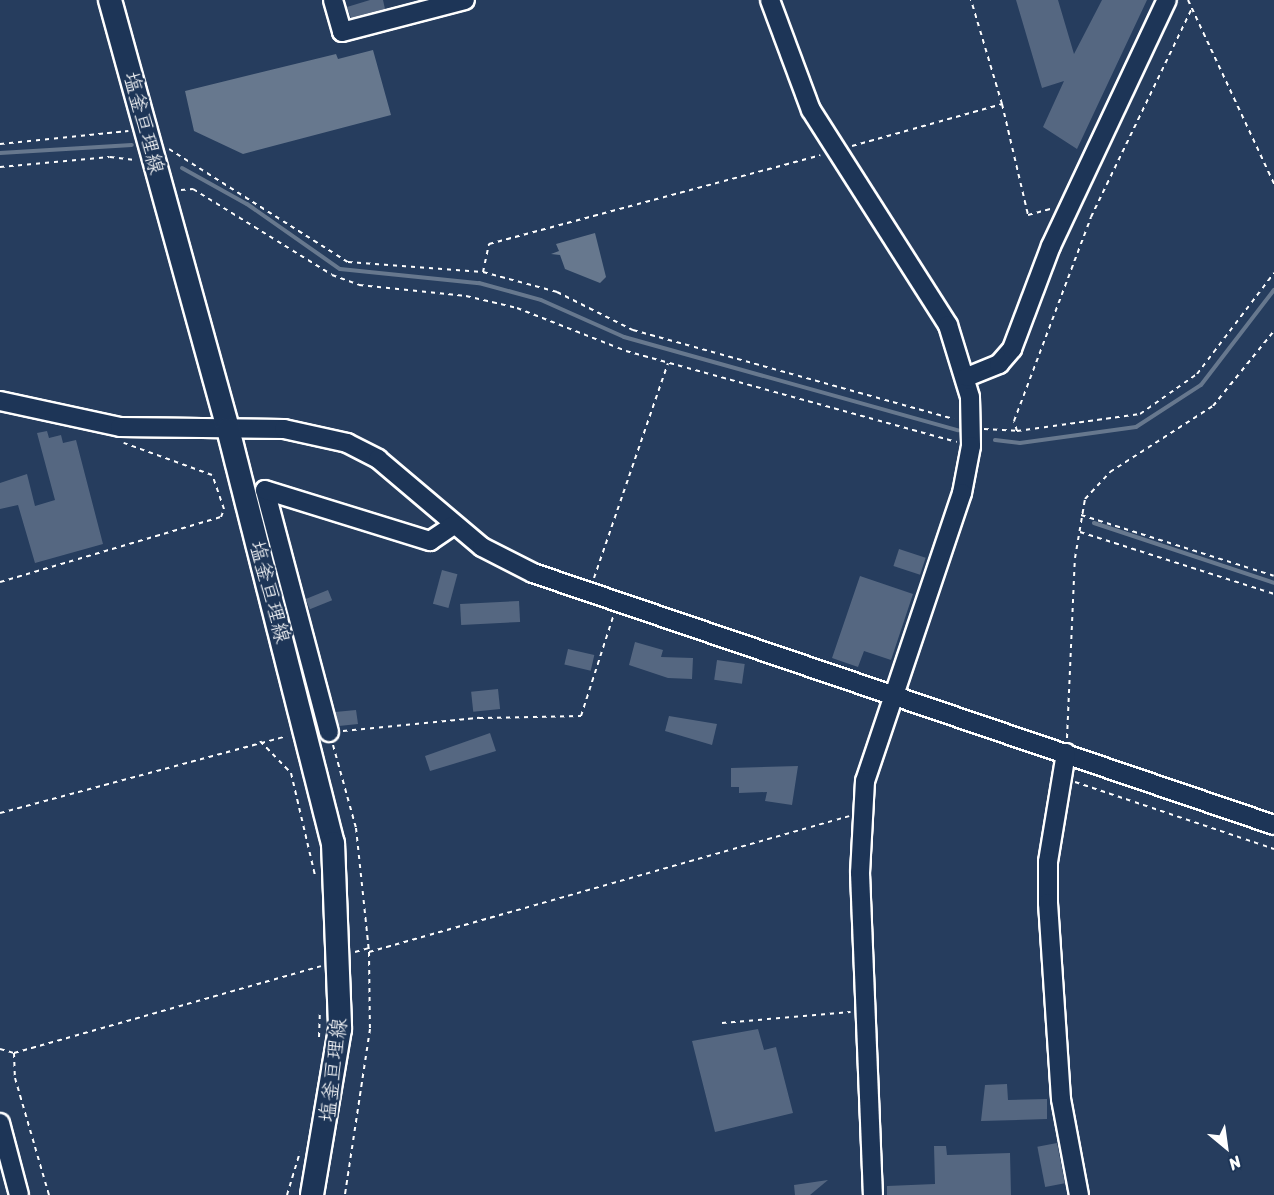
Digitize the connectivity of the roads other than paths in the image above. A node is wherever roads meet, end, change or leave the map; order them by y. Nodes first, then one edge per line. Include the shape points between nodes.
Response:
1 (110, 0) edge
2 (333, 0) edge
3 (770, 0) edge
4 (1167, 0) edge
5 (456, 1) edge
6 (396, 9) edge
7 (967, 377) junction
8 (0, 401) edge
9 (228, 429) junction
10 (452, 526) junction
11 (895, 695) junction
12 (329, 732) road end
13 (1066, 753) junction
14 (1274, 825) edge
15 (0, 1123) edge
16 (19, 1195) edge
17 (312, 1195) edge
18 (873, 1195) edge
19 (1079, 1195) edge

1 - 9 main road, 塩釜亘理線
2 - 6 street via 342,32
3 - 7 street via 800,87 834,151 936,305
4 - 7 street via 1071,202 1012,350 999,364
5 - 6 street
7 - 11 street via 972,431 962,493
8 - 9 street via 120,427
9 - 10 street via 315,433 347,443 408,482
9 - 17 main road, 塩釜亘理線 via 333,843 340,1029
10 - 11 street via 520,568
10 - 12 street via 430,541 265,490
11 - 13 street
11 - 18 street via 865,781 862,812
13 - 14 street
13 - 19 street via 1048,862 1048,903 1060,1099
15 - 16 street

